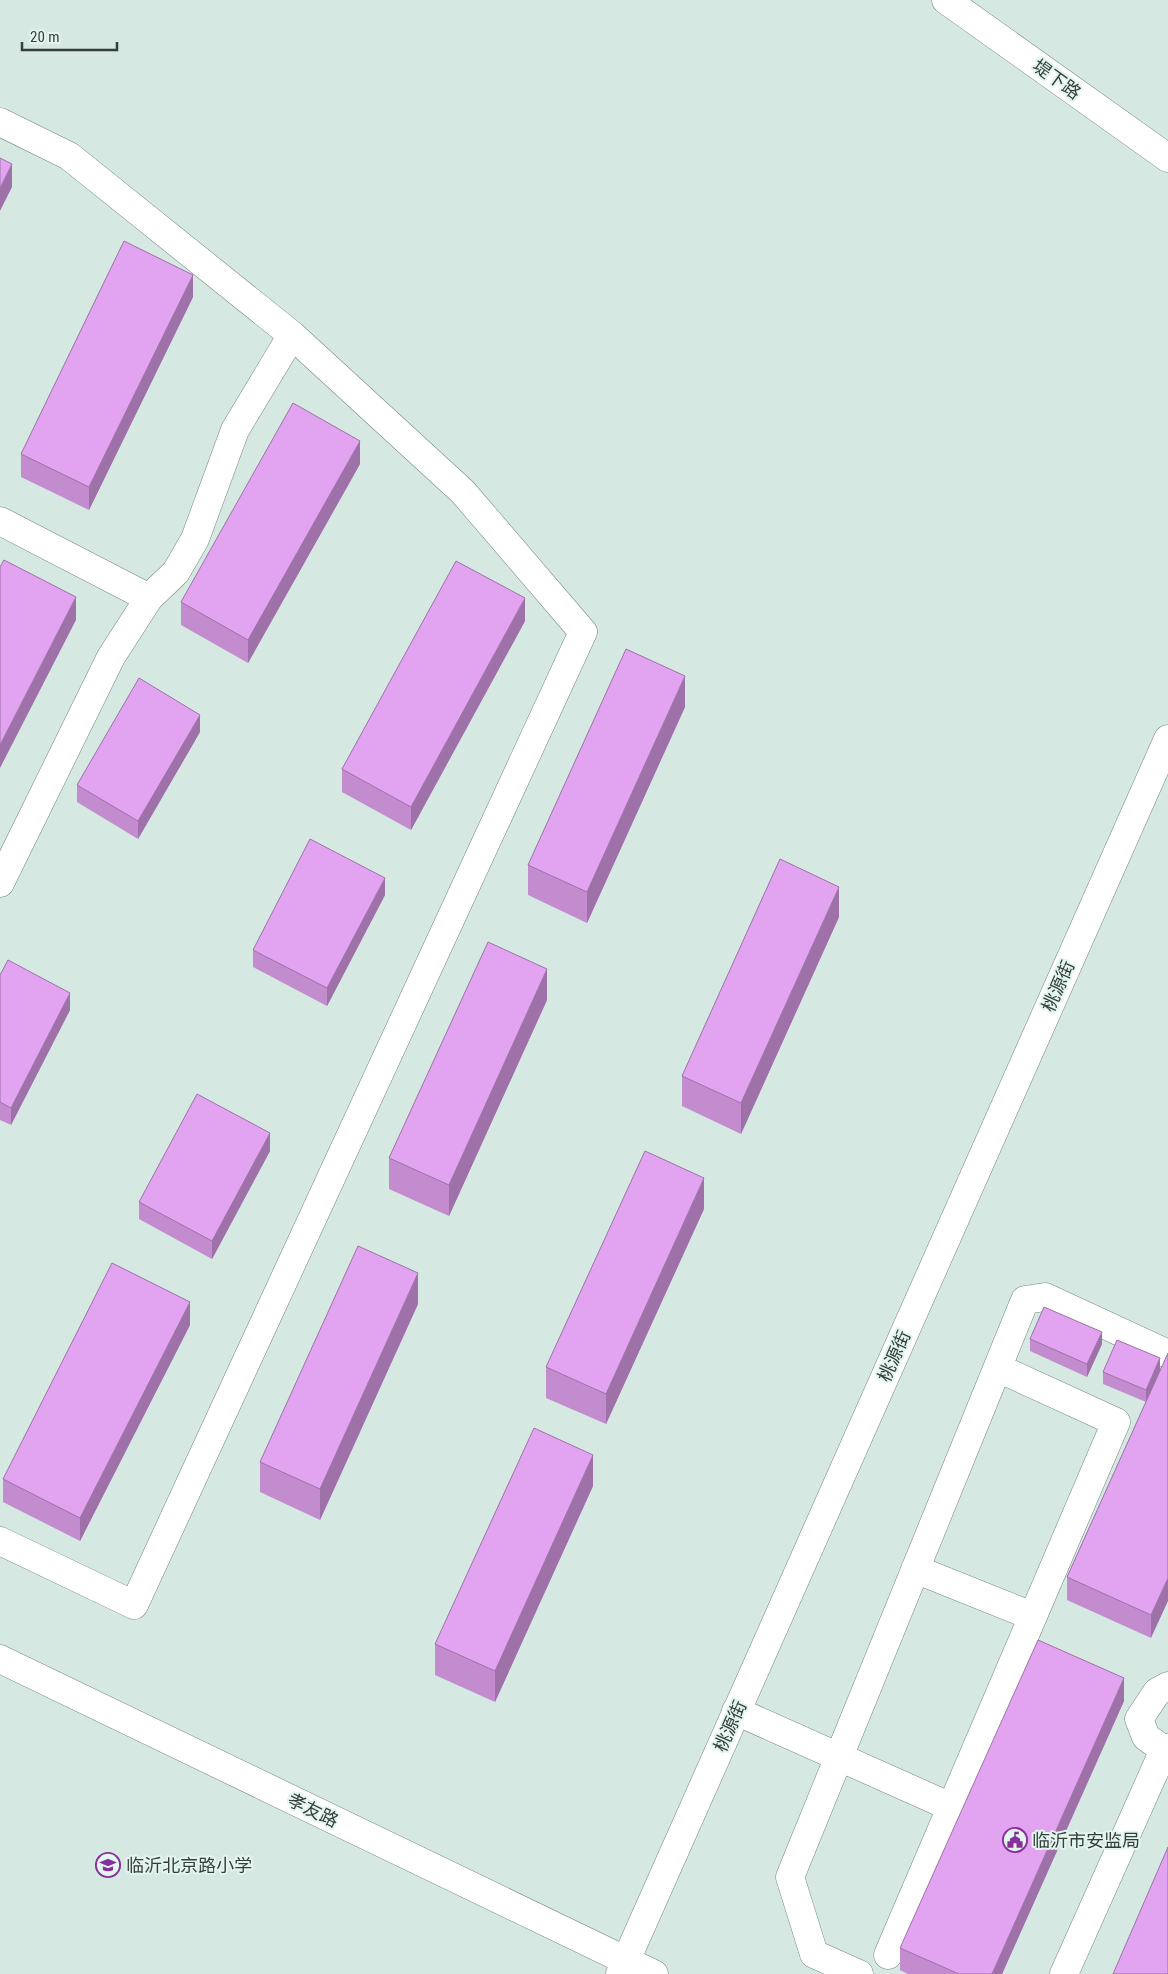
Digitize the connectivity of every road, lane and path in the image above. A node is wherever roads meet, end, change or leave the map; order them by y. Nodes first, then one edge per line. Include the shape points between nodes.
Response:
1 (946, 0) edge
2 (0, 122) edge
3 (1168, 158) edge
4 (292, 335) junction
5 (0, 521) edge
6 (149, 598) junction
7 (1168, 739) edge
8 (0, 883) edge
9 (1168, 1354) edge
10 (998, 1368) junction
11 (0, 1541) edge
12 (915, 1568) junction
13 (1032, 1616) junction
14 (0, 1659) edge
15 (1168, 1686) edge
16 (736, 1711) junction
17 (1166, 1749) edge
18 (839, 1756) junction
19 (951, 1806) junction
20 (888, 1955) dead end
21 (623, 1967) edge
22 (654, 1974) edge
23 (859, 1974) edge
24 (1064, 1974) edge

1 - 3 street, 堤下路
2 - 4 street via 69,156
4 - 6 street via 235,430 195,539 176,572
4 - 11 street via 463,492 583,632 134,1605
5 - 6 street
6 - 8 street via 111,657
7 - 16 street, 桃源街
9 - 10 street via 1045,1297 1025,1300
10 - 12 street
10 - 13 street via 1116,1422
12 - 13 street
12 - 18 street
13 - 19 street
14 - 21 street, 孝友路
15 - 17 street via 1157,1692 1139,1719 1146,1737
16 - 18 street
16 - 21 street, 桃源街
17 - 24 street
18 - 19 street
18 - 23 street via 790,1877 814,1954
19 - 20 street
21 - 22 street, 孝友路

